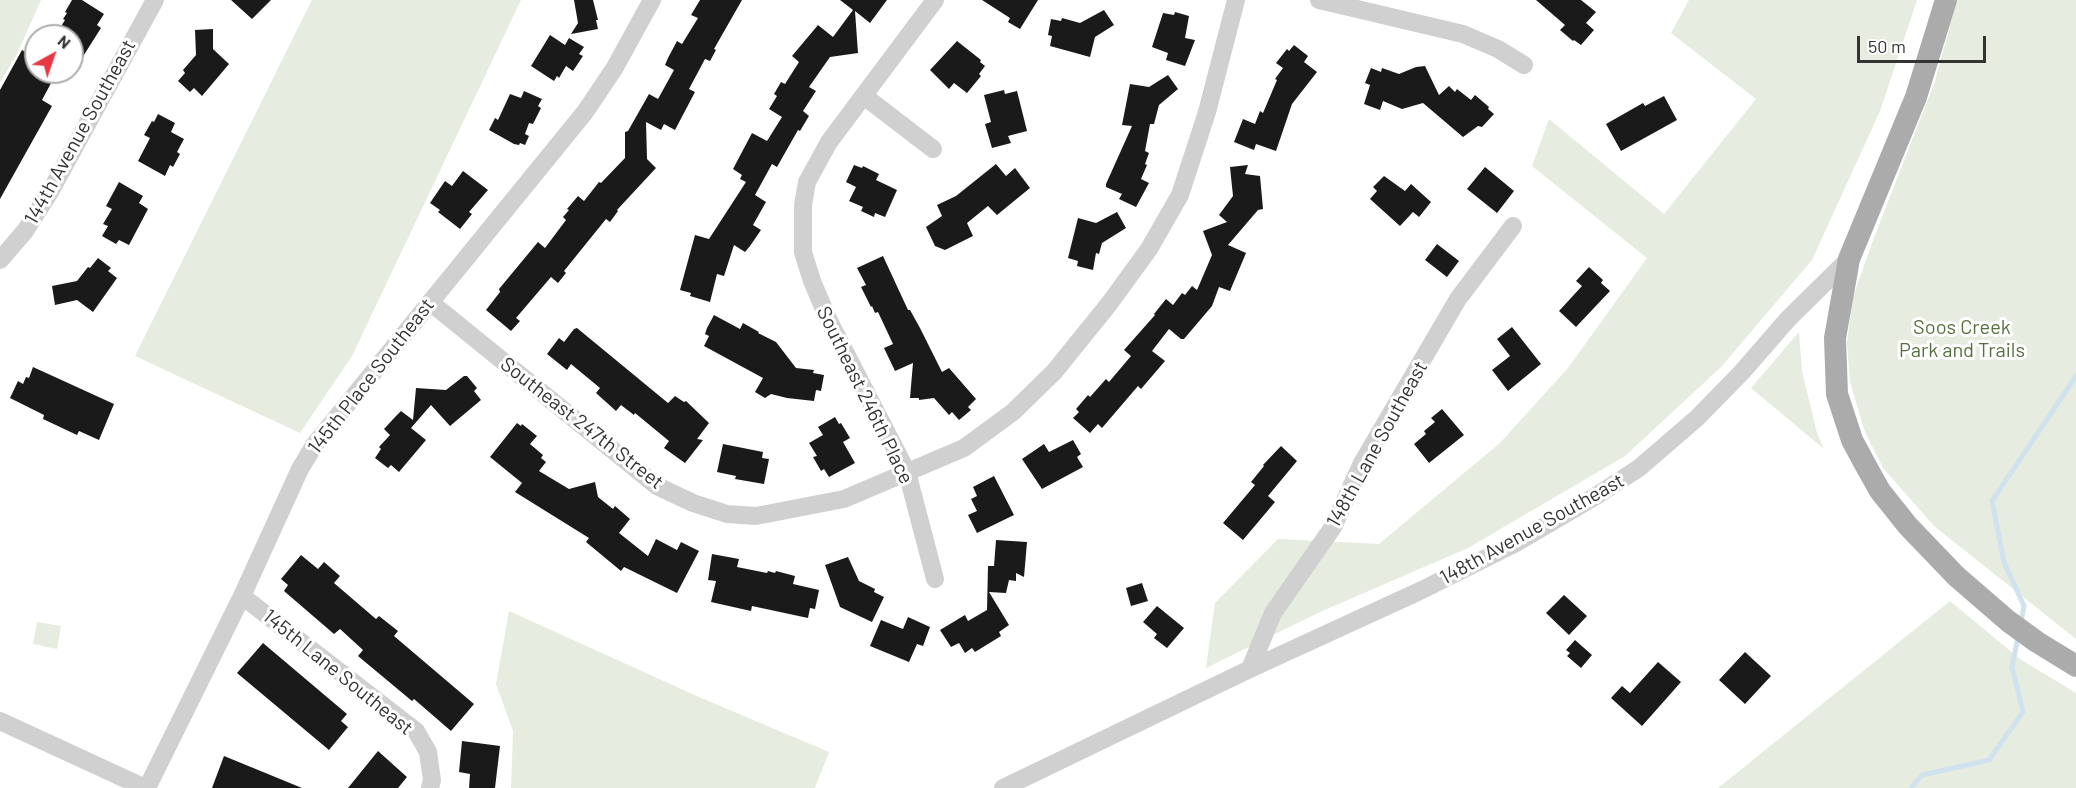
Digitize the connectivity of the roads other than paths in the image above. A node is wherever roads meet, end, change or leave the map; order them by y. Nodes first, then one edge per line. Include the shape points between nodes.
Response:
1 (155, 0) edge
2 (652, 0) edge
3 (935, 0) edge
4 (1236, 0) edge
5 (1319, 0) edge
6 (1946, 0) edge
7 (1524, 65) dead end
8 (864, 96) junction
9 (933, 149) dead end
10 (1513, 226) dead end
11 (1849, 258) junction
12 (0, 260) edge
13 (430, 302) junction
14 (907, 472) junction
15 (935, 579) dead end
16 (243, 596) junction
17 (2076, 666) edge
18 (1250, 669) junction
19 (0, 721) edge
20 (146, 788) edge
21 (430, 788) edge
22 (1004, 788) edge

1 - 12 street, 144th Avenue Southeast via 50,192 26,231
2 - 13 street, 145th Place Southeast via 585,112
3 - 8 street, Southeast 246th Place
4 - 14 street, Southeast 247th Street via 1207,112 1180,195 1149,249 1054,372 1013,412 964,448
5 - 7 street via 1463,34
6 - 11 main road, 148th Avenue Southeast via 1916,97
8 - 9 street
8 - 14 street, Southeast 246th Place via 829,142 807,182 803,252 829,321
10 - 18 street, 148th Lane Southeast via 1458,299 1362,463 1333,527 1273,613
11 - 17 main road via 1835,338 1837,394 1852,440 1880,491 1956,576 2008,621
11 - 18 street, 148th Avenue Southeast via 1697,418 1639,468 1516,543
13 - 14 street, Southeast 247th Street via 657,486 693,503 727,514 756,516 784,512 844,500
13 - 16 street, 145th Place Southeast via 315,444
14 - 15 street, Southeast 246th Place
16 - 20 street, 145th Place Southeast
16 - 21 street, 145th Lane Southeast via 416,731 428,752
18 - 22 street, 148th Avenue Southeast
19 - 20 street

